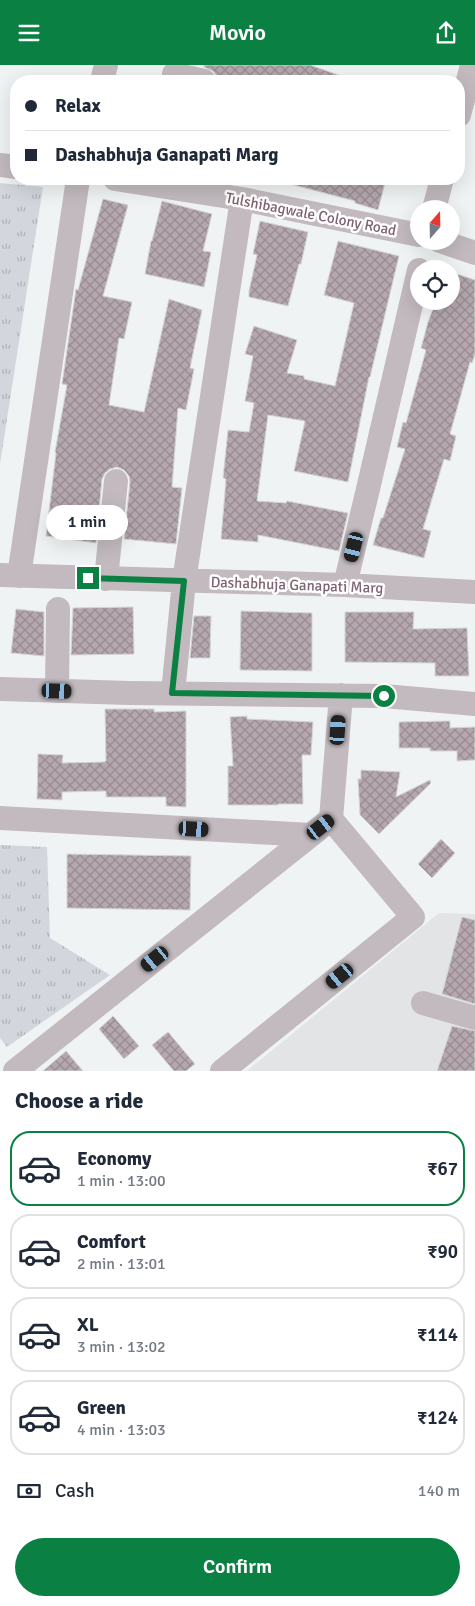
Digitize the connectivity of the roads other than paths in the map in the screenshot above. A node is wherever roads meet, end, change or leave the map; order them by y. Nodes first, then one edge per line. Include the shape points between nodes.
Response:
1 (472, 65) edge
2 (174, 74) dead end
3 (178, 75) edge
4 (465, 92) edge
5 (77, 185) edge
6 (196, 185) edge
7 (440, 185) edge
8 (210, 186) edge
9 (242, 199) junction
10 (436, 200) edge
11 (410, 233) edge
12 (460, 248) edge
13 (475, 253) edge
14 (410, 308) edge
15 (116, 481) dead end
16 (9, 575) edge
17 (106, 579) junction
18 (184, 581) junction
19 (345, 585) junction
20 (475, 592) edge
21 (58, 609) dead end
22 (0, 689) edge
23 (57, 691) junction
24 (172, 693) junction
25 (341, 695) junction
26 (475, 704) edge
27 (0, 818) edge
28 (332, 819) junction
29 (311, 835) junction
30 (423, 1003) dead end
31 (475, 1018) edge
32 (15, 1071) edge
33 (222, 1071) edge

1 - 4 street
2 - 3 street
5 - 16 street
6 - 8 street, Tulshibagwale Colony Road
7 - 10 street
8 - 9 street, Tulshibagwale Colony Road
9 - 11 street, Tulshibagwale Colony Road
9 - 18 street
12 - 13 street
14 - 19 street
15 - 17 street
16 - 17 street, Dashabhuja Ganapati Marg
17 - 18 street, Dashabhuja Ganapati Marg
18 - 19 street, Dashabhuja Ganapati Marg
18 - 24 street
19 - 20 street, Dashabhuja Ganapati Marg
21 - 23 street
22 - 23 street
23 - 24 street
24 - 25 street
25 - 26 street
25 - 28 street
27 - 29 street
28 - 29 street
28 - 33 street via 413,917
29 - 32 street
30 - 31 street

